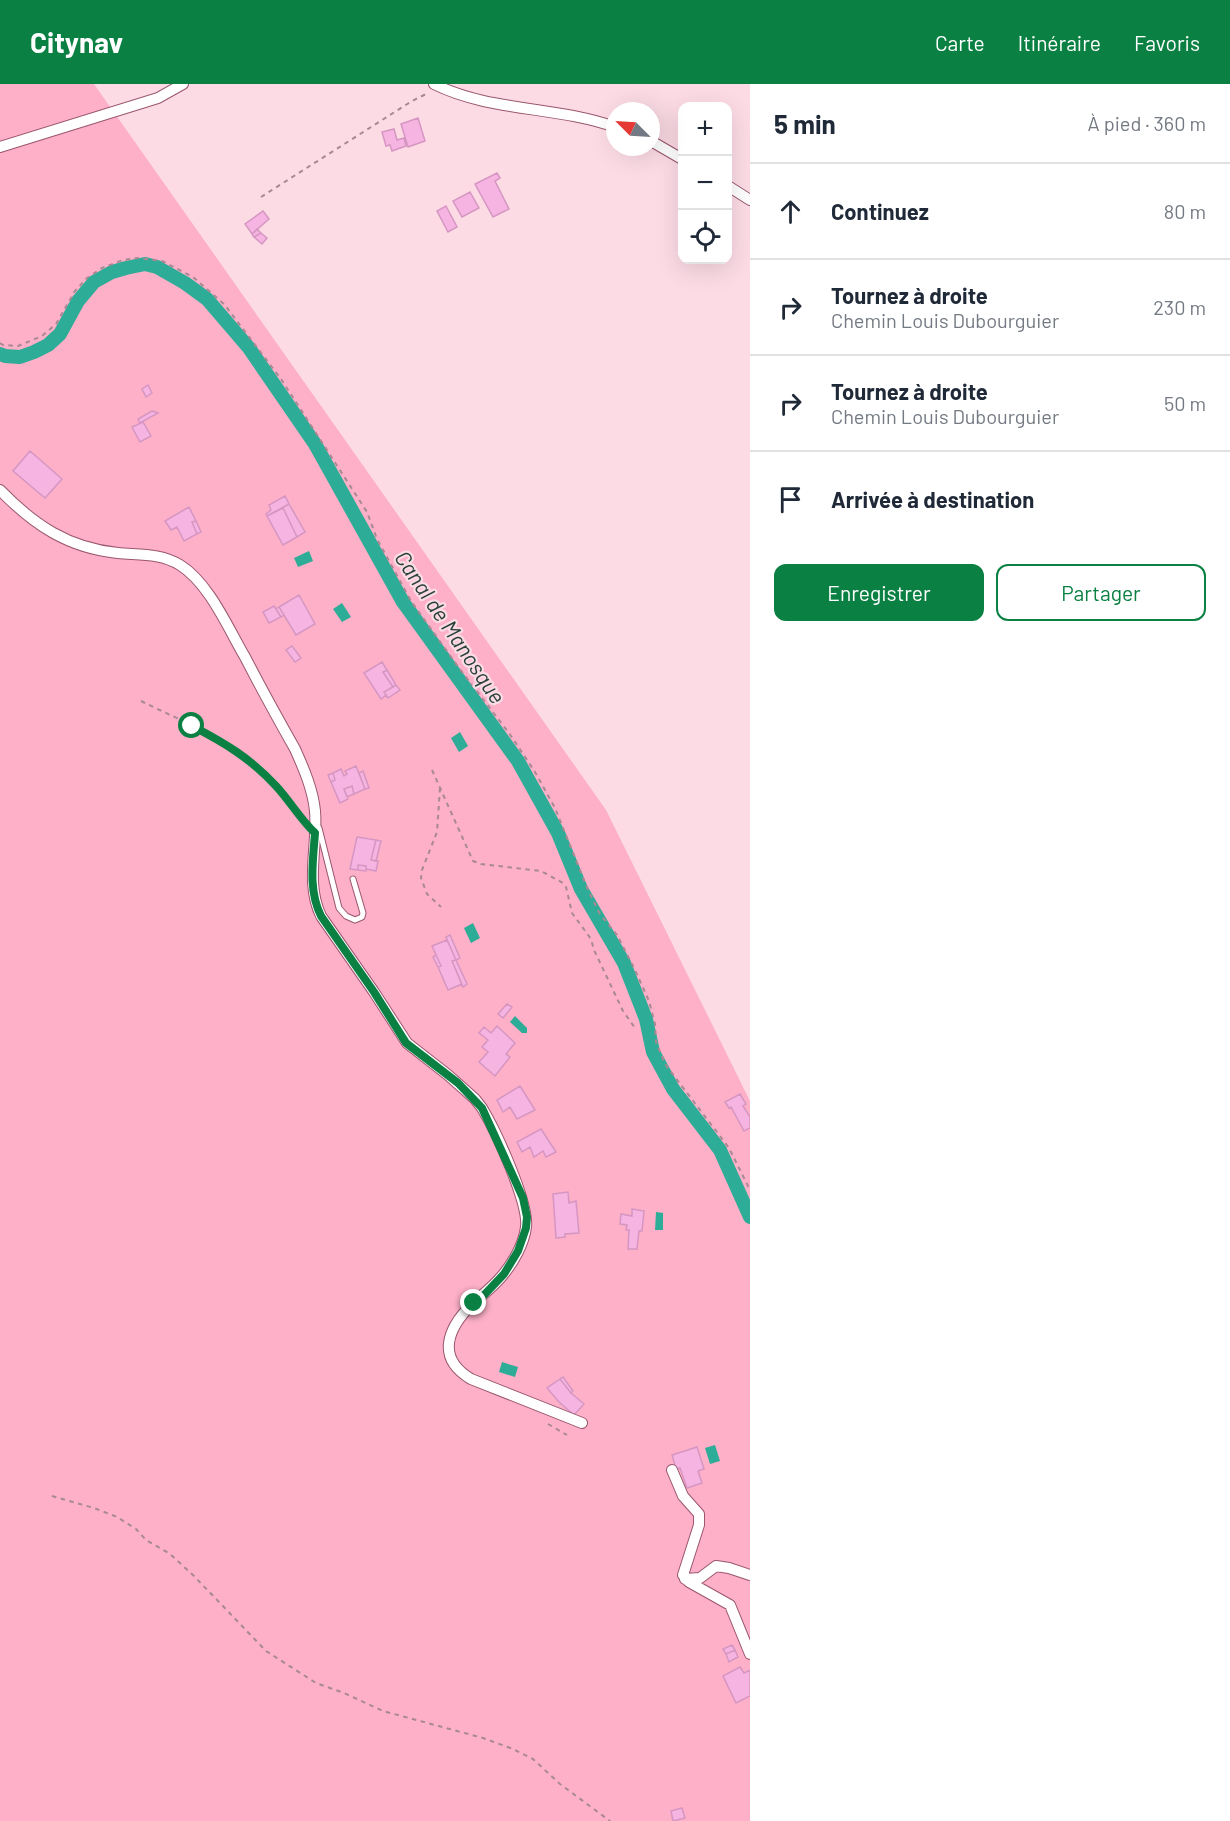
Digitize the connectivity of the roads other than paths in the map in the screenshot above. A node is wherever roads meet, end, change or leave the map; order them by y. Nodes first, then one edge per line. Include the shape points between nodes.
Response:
1 (183, 84) edge
2 (437, 86) edge
3 (606, 125) edge
4 (660, 146) edge
5 (0, 147) edge
6 (678, 157) edge
7 (732, 189) edge
8 (750, 200) edge
9 (0, 490) edge
10 (316, 818) junction
11 (353, 879) dead end
12 (582, 1423) dead end
13 (672, 1470) dead end
14 (750, 1575) edge
15 (685, 1579) junction
16 (750, 1654) edge

1 - 5 street via 158,98
2 - 3 street via 470,97
4 - 6 street
7 - 8 street
9 - 10 street via 27,515 74,544 156,556 189,572 226,624 295,749
10 - 11 lane via 339,908 346,916 359,920 362,909
10 - 12 street via 313,894 321,916 406,1043 458,1083 482,1108 525,1208 526,1228 518,1251 504,1274 470,1307 455,1328 449,1341 450,1359 471,1379
13 - 15 street via 683,1496 699,1514 683,1571
14 - 15 street via 716,1566 700,1578
15 - 16 street via 730,1605

